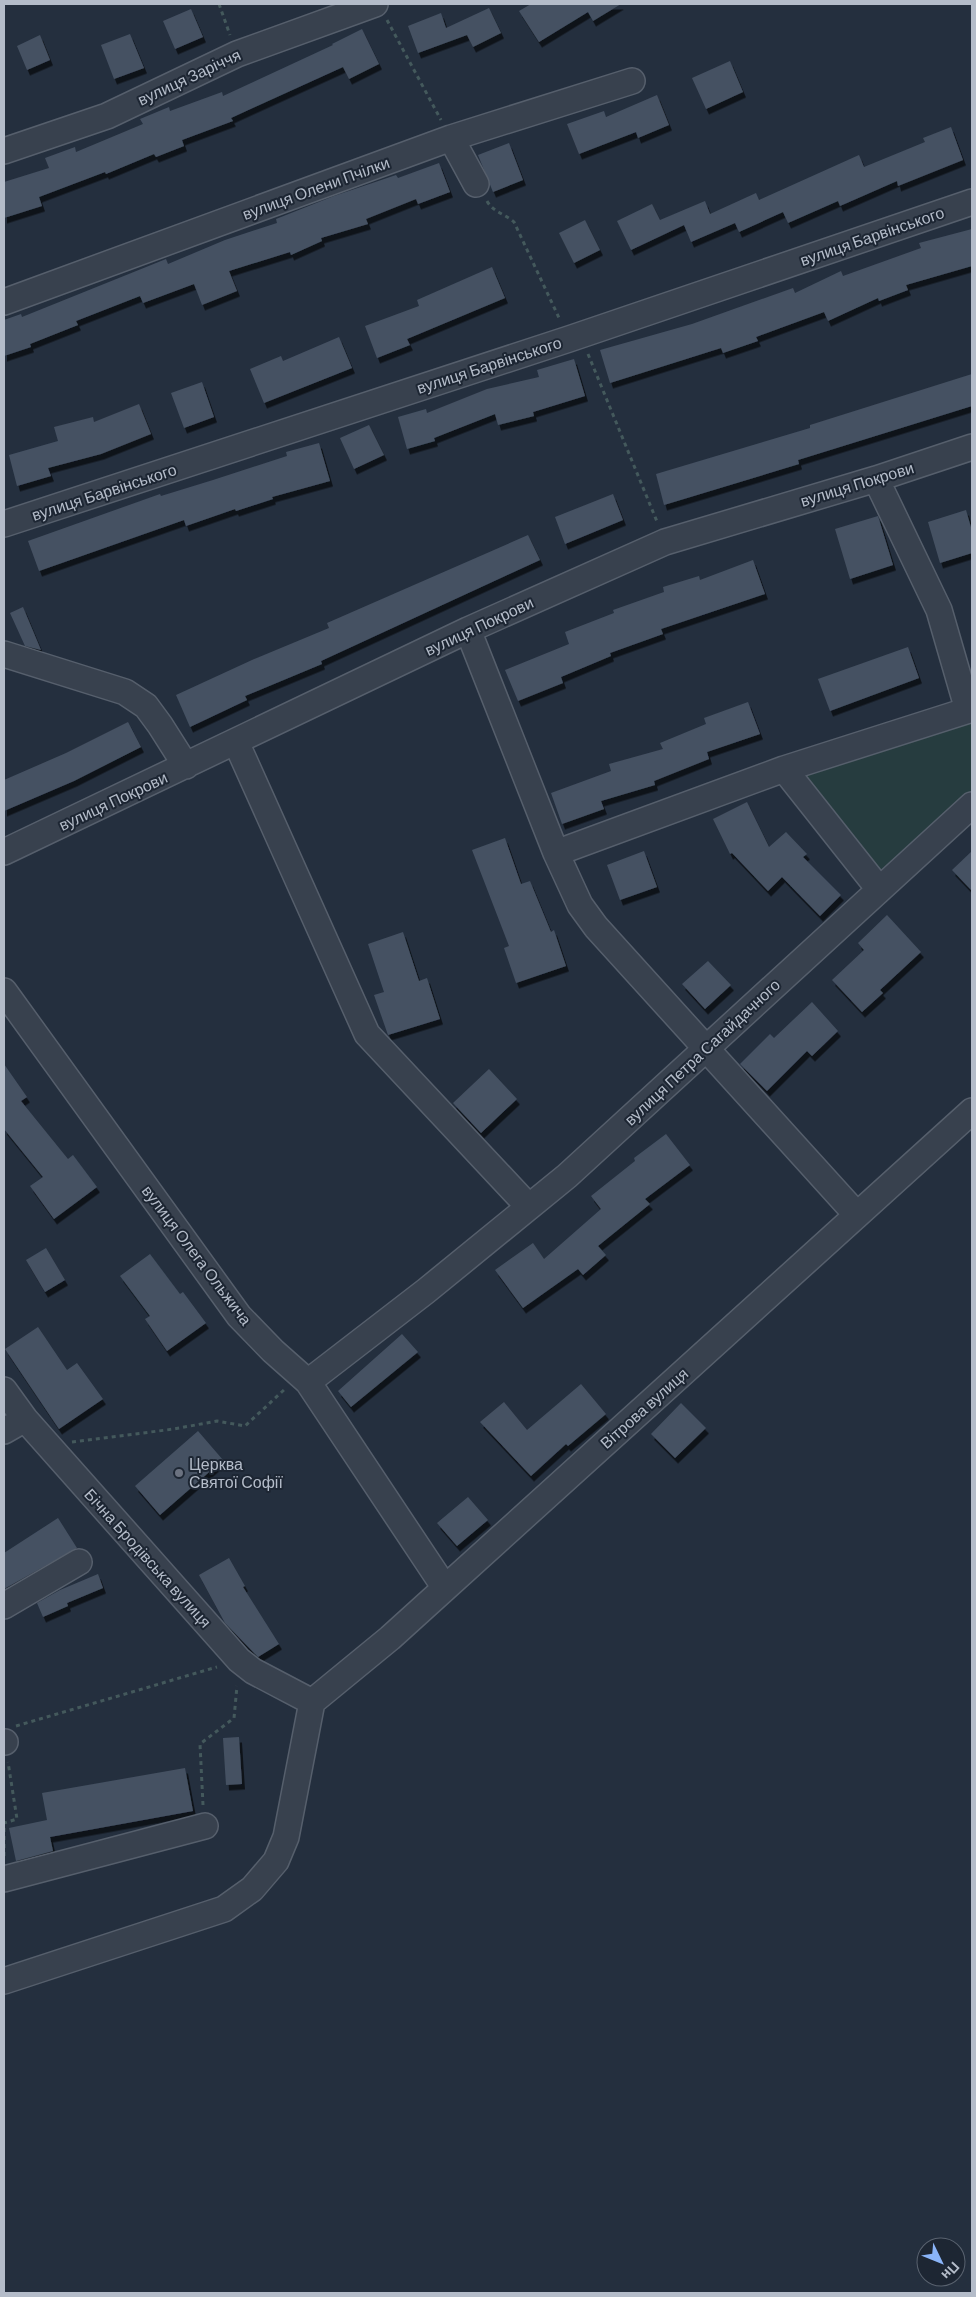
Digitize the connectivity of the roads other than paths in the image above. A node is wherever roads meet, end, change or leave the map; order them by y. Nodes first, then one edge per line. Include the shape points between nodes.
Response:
1 (379, 8) edge
2 (632, 81) dead end
3 (451, 138) junction
4 (4, 150) edge
5 (476, 184) road end
6 (972, 202) edge
7 (4, 302) edge
8 (972, 448) edge
9 (876, 479) junction
10 (4, 524) edge
11 (468, 630) junction
12 (4, 654) edge
13 (970, 709) edge
14 (236, 742) junction
15 (186, 766) junction
16 (784, 769) junction
17 (972, 805) edge
18 (4, 852) edge
19 (556, 852) junction
20 (879, 889) junction
21 (4, 991) edge
22 (707, 1049) junction
23 (972, 1111) edge
24 (528, 1207) junction
25 (857, 1215) junction
26 (304, 1379) junction
27 (4, 1390) edge
28 (14, 1425) edge
29 (79, 1562) dead end
30 (445, 1588) junction
31 (4, 1606) edge
32 (312, 1702) junction
33 (205, 1826) road end
34 (4, 1879) edge
35 (4, 1981) edge

1 - 4 street, вулиця Заріччя via 236,54 107,116
2 - 3 street, вулиця Олени Пчілки
3 - 5 street
3 - 7 street, вулиця Олени Пчілки
6 - 10 street, вулиця Барвінського
8 - 9 street, вулиця Покрови
9 - 11 street, вулиця Покрови via 665,542
9 - 13 street via 939,610
11 - 14 street, вулиця Покрови
11 - 19 street
12 - 15 street via 125,692 146,706
13 - 16 street
14 - 15 street, вулиця Покрови
14 - 24 street via 367,1034
15 - 18 street, вулиця Покрови
16 - 19 street
16 - 20 street
17 - 20 street, вулиця Петра Сагайдачного
19 - 22 street via 580,905 596,927
20 - 22 street, вулиця Петра Сагайдачного
21 - 26 street, вулиця Олега Ольжича via 239,1316
22 - 24 street, вулиця Петра Сагайдачного via 567,1176
22 - 25 street
23 - 25 street, Вітрова вулиця
24 - 26 street, вулиця Петра Сагайдачного via 426,1291
25 - 30 street, Вітрова вулиця
26 - 30 street, вулиця Олега Ольжича
27 - 28 street, Бічна Бродівська вулиця
28 - 32 street, Бічна Бродівська вулиця via 48,1444 239,1660 253,1671
29 - 31 street
30 - 32 street, Вітрова вулиця
32 - 35 street via 286,1837 276,1860 252,1889 224,1909
33 - 34 street

